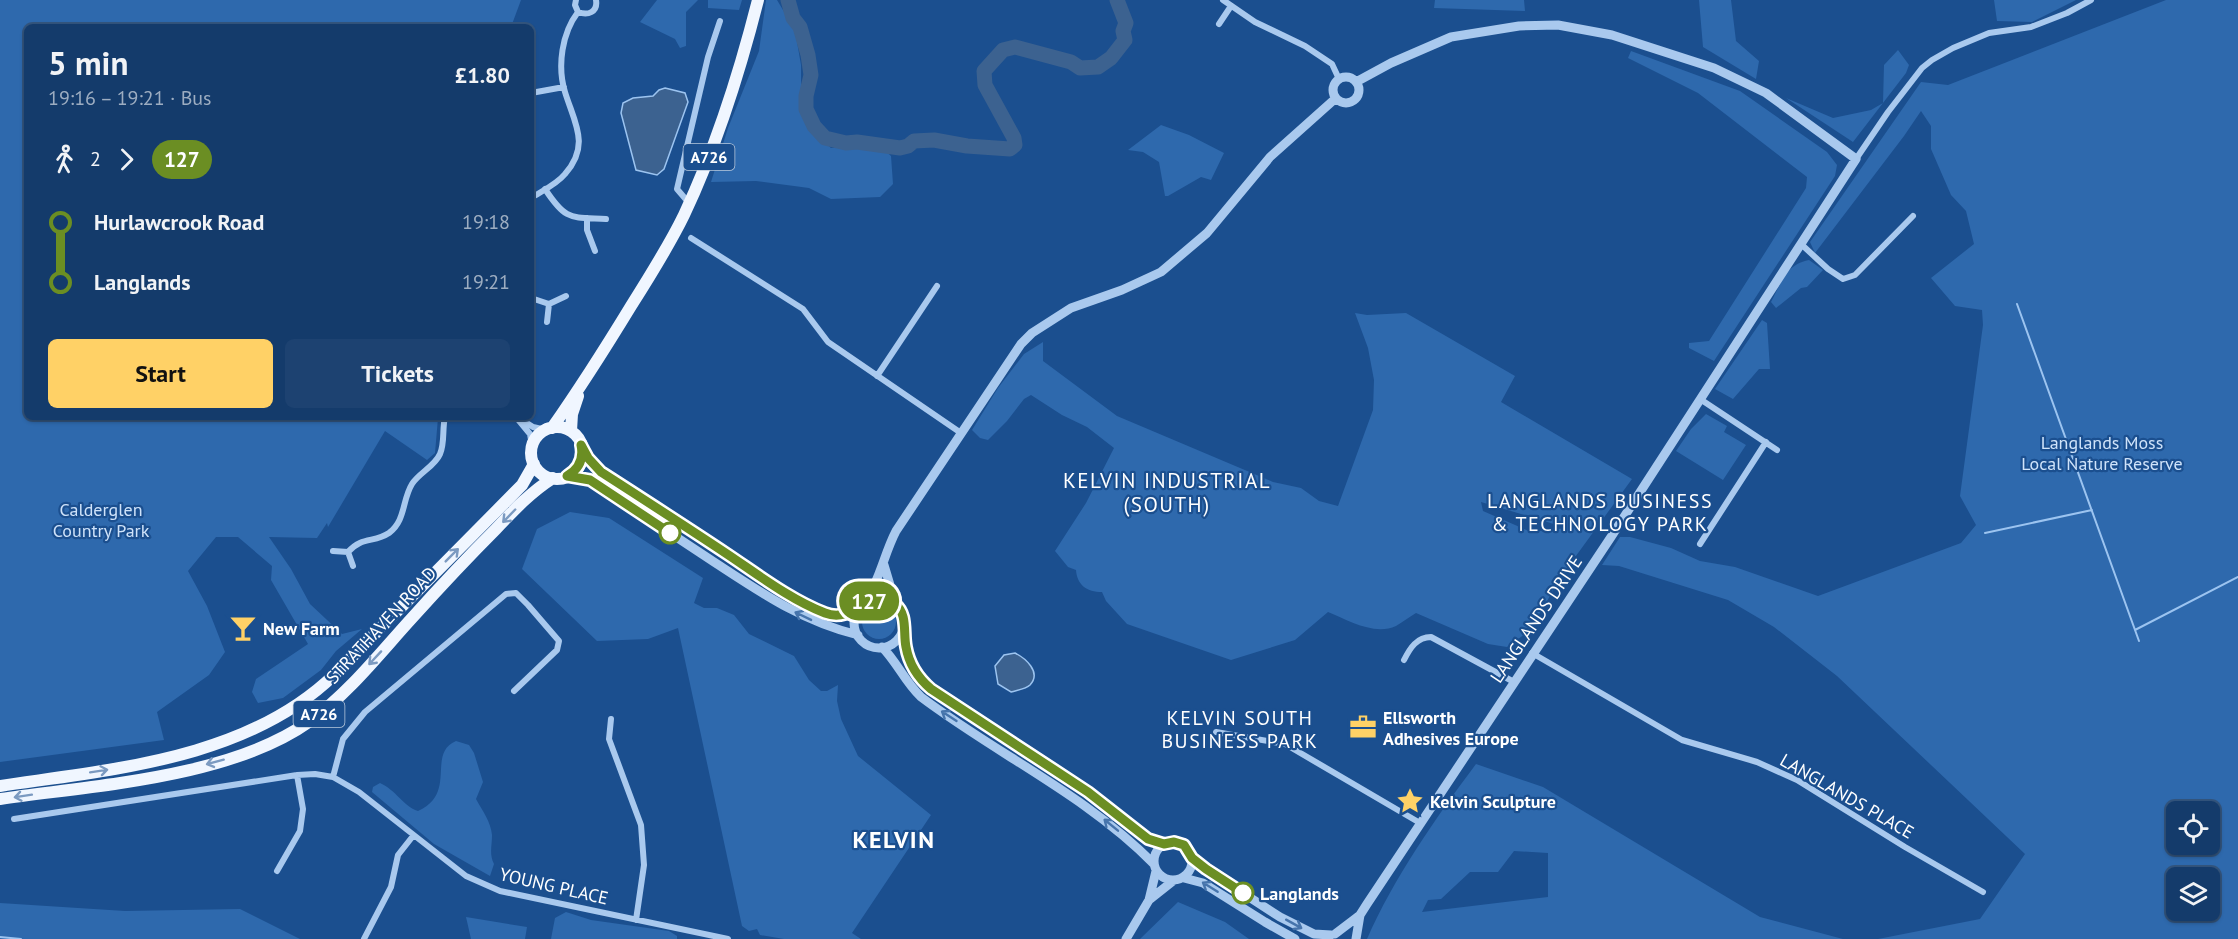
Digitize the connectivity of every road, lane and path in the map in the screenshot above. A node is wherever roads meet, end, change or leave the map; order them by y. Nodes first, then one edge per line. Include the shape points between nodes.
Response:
1 (576, 0) edge
2 (596, 0) edge
3 (758, 0) edge
4 (1223, 0) edge
5 (2091, 0) edge
6 (1231, 6) junction
7 (578, 12) junction
8 (720, 21) dead end
9 (1219, 24) dead end
10 (1339, 79) junction
11 (1356, 82) junction
12 (564, 87) junction
13 (534, 92) edge
14 (1336, 98) junction
15 (1856, 159) junction
16 (545, 189) junction
17 (534, 196) edge
18 (689, 203) junction
19 (1913, 216) dead end
20 (587, 218) junction
21 (606, 219) dead end
22 (691, 238) dead end
23 (1800, 244) junction
24 (595, 251) dead end
25 (937, 286) dead end
26 (566, 296) dead end
27 (534, 298) edge
28 (549, 304) junction
29 (547, 322) dead end
30 (877, 376) junction
31 (584, 381) junction
32 (1700, 399) junction
33 (445, 420) edge
34 (518, 420) edge
35 (521, 420) edge
36 (549, 429) junction
37 (571, 431) junction
38 (961, 433) junction
39 (1766, 442) junction
40 (581, 445) junction
41 (532, 446) junction
42 (1777, 450) dead end
43 (534, 464) junction
44 (567, 476) junction
45 (553, 478) junction
46 (1700, 544) dead end
47 (333, 551) dead end
48 (348, 552) junction
49 (884, 565) junction
50 (353, 566) dead end
51 (896, 605) junction
52 (862, 606) junction
53 (904, 626) junction
54 (858, 635) junction
55 (882, 647) junction
56 (1532, 653) junction
57 (1404, 660) dead end
58 (1514, 682) junction
59 (514, 691) dead end
60 (611, 719) dead end
61 (1216, 732) dead end
62 (297, 774) junction
63 (333, 777) junction
64 (0, 786) edge
65 (0, 799) edge
66 (14, 819) dead end
67 (1420, 823) junction
68 (413, 836) junction
69 (1164, 844) junction
70 (1192, 858) junction
71 (1155, 867) junction
72 (277, 872) dead end
73 (1184, 878) junction
74 (1173, 881) junction
75 (1983, 892) dead end
76 (1149, 900) junction
77 (1360, 915) junction
78 (636, 920) junction
79 (1331, 936) edge
80 (364, 939) edge
81 (728, 939) edge
82 (1126, 939) edge
83 (1295, 939) edge
84 (1354, 939) edge

1 - 7 street
2 - 7 street via 593,12
3 - 18 main road, A726 via 717,140
4 - 6 street
5 - 15 street via 2031,27 1989,33 1932,60 1888,112
6 - 9 street
6 - 10 street via 1332,64
7 - 12 street via 563,48
8 - 18 street via 676,189
10 - 11 street via 1346,77
10 - 14 street via 1333,90
11 - 14 street via 1359,89 1354,100 1342,102
11 - 15 street via 1450,37 1519,26 1558,25 1612,35 1714,68 1766,93
12 - 13 street
12 - 16 street via 580,143 565,175
14 - 38 street via 1270,157 1207,233 1169,266 1122,290 1071,308 1032,333
15 - 23 street, LANGLANDS DRIVE
16 - 17 street
16 - 20 street via 562,212
18 - 31 main road, A726 via 659,260
19 - 23 street via 1855,275 1843,279
20 - 21 street
20 - 24 street
22 - 30 street via 803,309 828,342
23 - 32 street, LANGLANDS DRIVE
25 - 30 street
26 - 28 street
27 - 28 street
28 - 29 street
30 - 38 street
31 - 36 main road, A726
31 - 37 main road, A726 via 572,414
32 - 39 street
32 - 56 street, LANGLANDS DRIVE
33 - 48 street via 440,455 413,482 397,525 380,538 360,542
34 - 41 street via 530,434
35 - 36 street via 533,427
36 - 37 main road
36 - 41 main road, A726
37 - 40 main road
38 - 49 street via 896,531
39 - 42 street
39 - 46 street
40 - 44 main road via 580,463
40 - 52 street via 601,472 761,578 824,612 840,616
41 - 43 main road
43 - 45 main road
64 -> 43 main road, STRATHAVEN ROAD / A726 via 173,756 245,733 284,714 317,691 345,664 522,485
44 - 45 main road, A726
54 -> 44 street via 822,625 793,611 596,484 582,477
45 -> 65 main road, STRATHAVEN ROAD / A726 via 529,495 342,693 282,739 241,755 156,776
47 - 48 street
48 - 50 street
49 - 51 street
49 - 52 street
51 - 52 street via 881,598
51 - 53 street
52 - 54 street via 854,622
53 - 55 street via 899,638
53 - 69 street via 910,662 931,689 1096,797 1148,839
54 - 55 street via 866,644
71 -> 55 street via 1130,840 1083,803 921,697
56 - 58 street, LANGLANDS DRIVE
56 - 75 street, LANGLANDS PLACE via 1682,740 1757,762 1797,780
57 - 58 street via 1418,641 1431,637
58 - 67 street, LANGLANDS DRIVE
59 - 63 street via 557,650 559,641 516,593 506,594 365,712 343,739
60 - 78 street via 609,739 640,825 644,865
61 - 67 street via 1286,744
62 - 63 street, YOUNG PLACE
62 - 66 street, YOUNG PLACE
62 - 72 street via 303,809 300,831
63 - 68 street, YOUNG PLACE via 359,792
67 - 77 street, LANGLANDS DRIVE
68 - 78 street, YOUNG PLACE via 466,876 500,891
68 - 80 street via 398,855 391,887
69 - 70 street via 1184,845
69 - 71 street via 1156,853
70 - 73 street via 1191,869
70 -> 79 street via 1281,917 1314,934
71 - 74 street via 1163,878
71 - 76 street
73 - 74 street
83 -> 73 street via 1203,883
74 - 76 street
76 - 82 street
77 - 79 street, LANGLANDS DRIVE
77 - 84 street, LANGLANDS DRIVE
78 - 81 street, YOUNG PLACE
79 - 84 street via 1344,934

